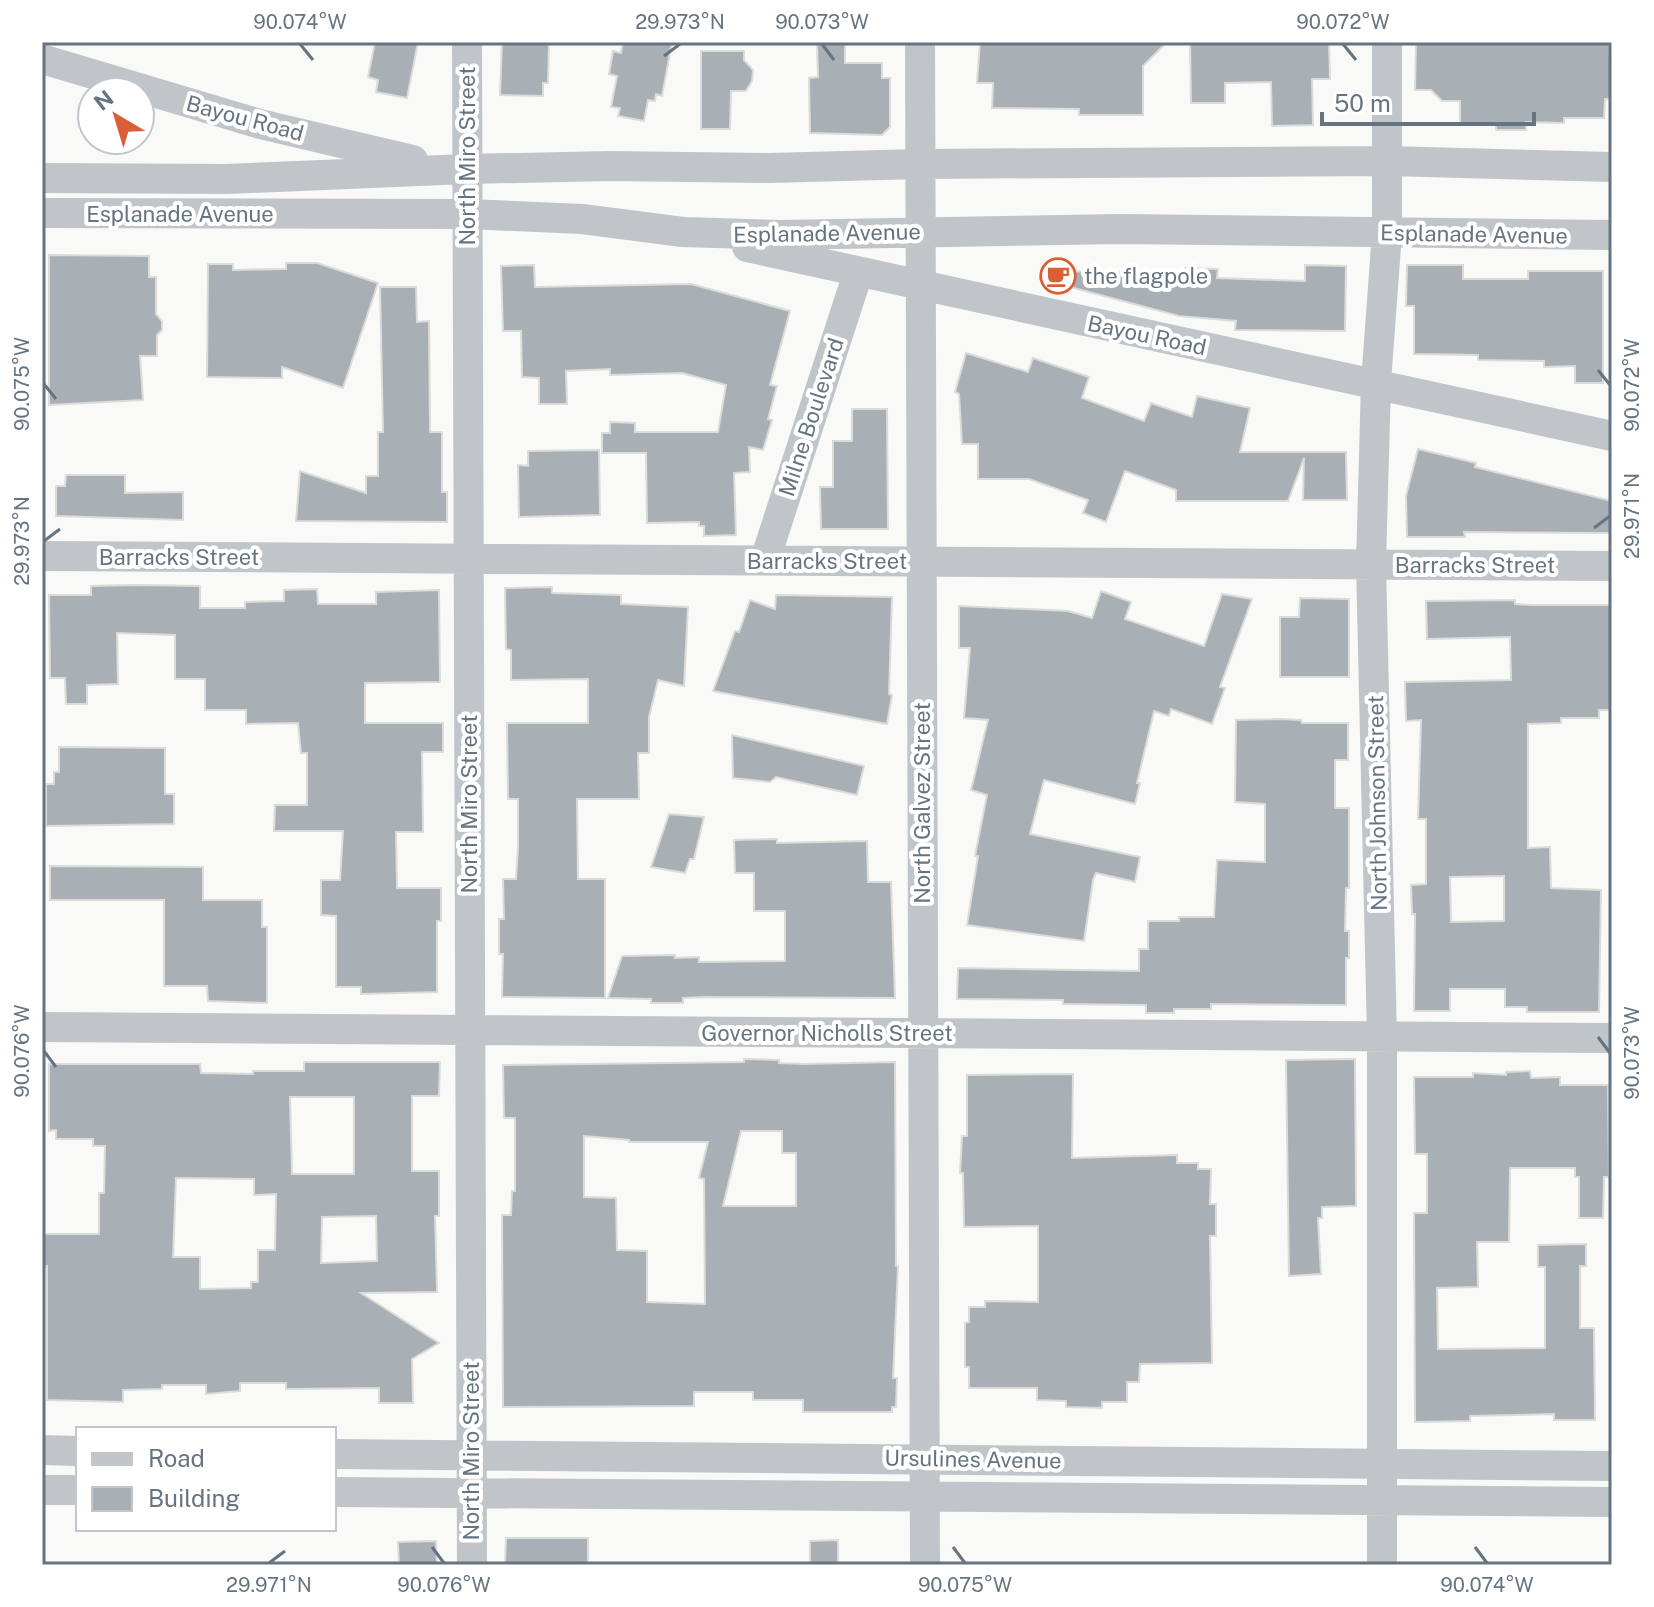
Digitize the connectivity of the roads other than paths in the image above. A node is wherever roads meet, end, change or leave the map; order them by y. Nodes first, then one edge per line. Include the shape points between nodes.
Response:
1 (467, 42) edge
2 (920, 42) edge
3 (1387, 42) edge
4 (42, 59) edge
5 (1388, 161) junction
6 (920, 164) junction
7 (1612, 167) edge
8 (459, 169) junction
9 (42, 178) edge
10 (42, 213) edge
11 (467, 214) junction
12 (921, 231) junction
13 (683, 232) junction
14 (1387, 233) junction
15 (1612, 235) edge
16 (858, 273) junction
17 (921, 287) junction
18 (1376, 382) junction
19 (1612, 436) edge
20 (42, 556) edge
21 (469, 559) junction
22 (765, 560) junction
23 (922, 562) junction
24 (1371, 564) junction
25 (1612, 566) edge
26 (42, 1027) edge
27 (470, 1030) junction
28 (923, 1033) junction
29 (1382, 1037) junction
30 (1612, 1038) edge
31 (42, 1450) edge
32 (76, 1451) edge
33 (336, 1454) edge
34 (471, 1455) junction
35 (924, 1458) junction
36 (1382, 1464) junction
37 (1612, 1466) edge
38 (42, 1490) edge
39 (76, 1490) edge
40 (336, 1492) edge
41 (471, 1493) junction
42 (924, 1494) junction
43 (1382, 1500) junction
44 (1612, 1502) edge
45 (472, 1565) edge
46 (925, 1565) edge
47 (1382, 1565) edge

1 - 8 street, North Miro Street
2 - 6 street, North Galvez Street
3 - 5 street, North Johnson Street
4 - 8 street, Bayou Road via 260,124
5 - 6 street, Esplanade Avenue
5 - 7 street, Esplanade Avenue
5 - 14 street, North Johnson Street
6 - 8 street, Esplanade Avenue
6 - 12 street, North Galvez Street
8 - 9 street, Esplanade Avenue via 227,179
8 - 11 street, North Miro Street
10 - 11 street, Esplanade Avenue
11 - 13 street, Esplanade Avenue via 582,219
11 - 21 street, North Miro Street
12 - 13 street, Esplanade Avenue
12 - 14 street, Esplanade Avenue
12 - 17 street, North Galvez Street
13 - 16 street, Bayou Road
14 - 15 street, Esplanade Avenue
14 - 18 street, North Johnson Street
16 - 17 street, Bayou Road
16 - 22 street, Milne Boulevard
17 - 18 street, Bayou Road
17 - 23 street, North Galvez Street
18 - 19 street, Bayou Road
18 - 24 street, North Johnson Street
20 - 21 street, Barracks Street
21 - 22 street, Barracks Street
21 - 27 street, North Miro Street
22 - 23 street, Barracks Street
23 - 24 street, Barracks Street
23 - 28 street, North Galvez Street
24 - 25 street, Barracks Street
24 - 29 street, North Johnson Street
26 - 27 street, Governor Nicholls Street
27 - 28 street, Governor Nicholls Street
27 - 34 street, North Miro Street
28 - 29 street, Governor Nicholls Street
28 - 35 street, North Galvez Street
29 - 30 street, Governor Nicholls Street
29 - 36 street, North Johnson Street
31 - 32 street
33 - 34 street, Ursulines Avenue
34 - 35 street, Ursulines Avenue
34 - 41 street, North Miro Street
35 - 36 street, Ursulines Avenue
35 - 42 street, North Galvez Street
36 - 37 street, Ursulines Avenue
36 - 43 street, North Johnson Street
38 - 39 street
40 - 41 street, Ursulines Avenue
41 - 42 street, Ursulines Avenue
41 - 45 street, North Miro Street
42 - 43 street, Ursulines Avenue
42 - 46 street, North Galvez Street
43 - 44 street, Ursulines Avenue
43 - 47 street, North Johnson Street

